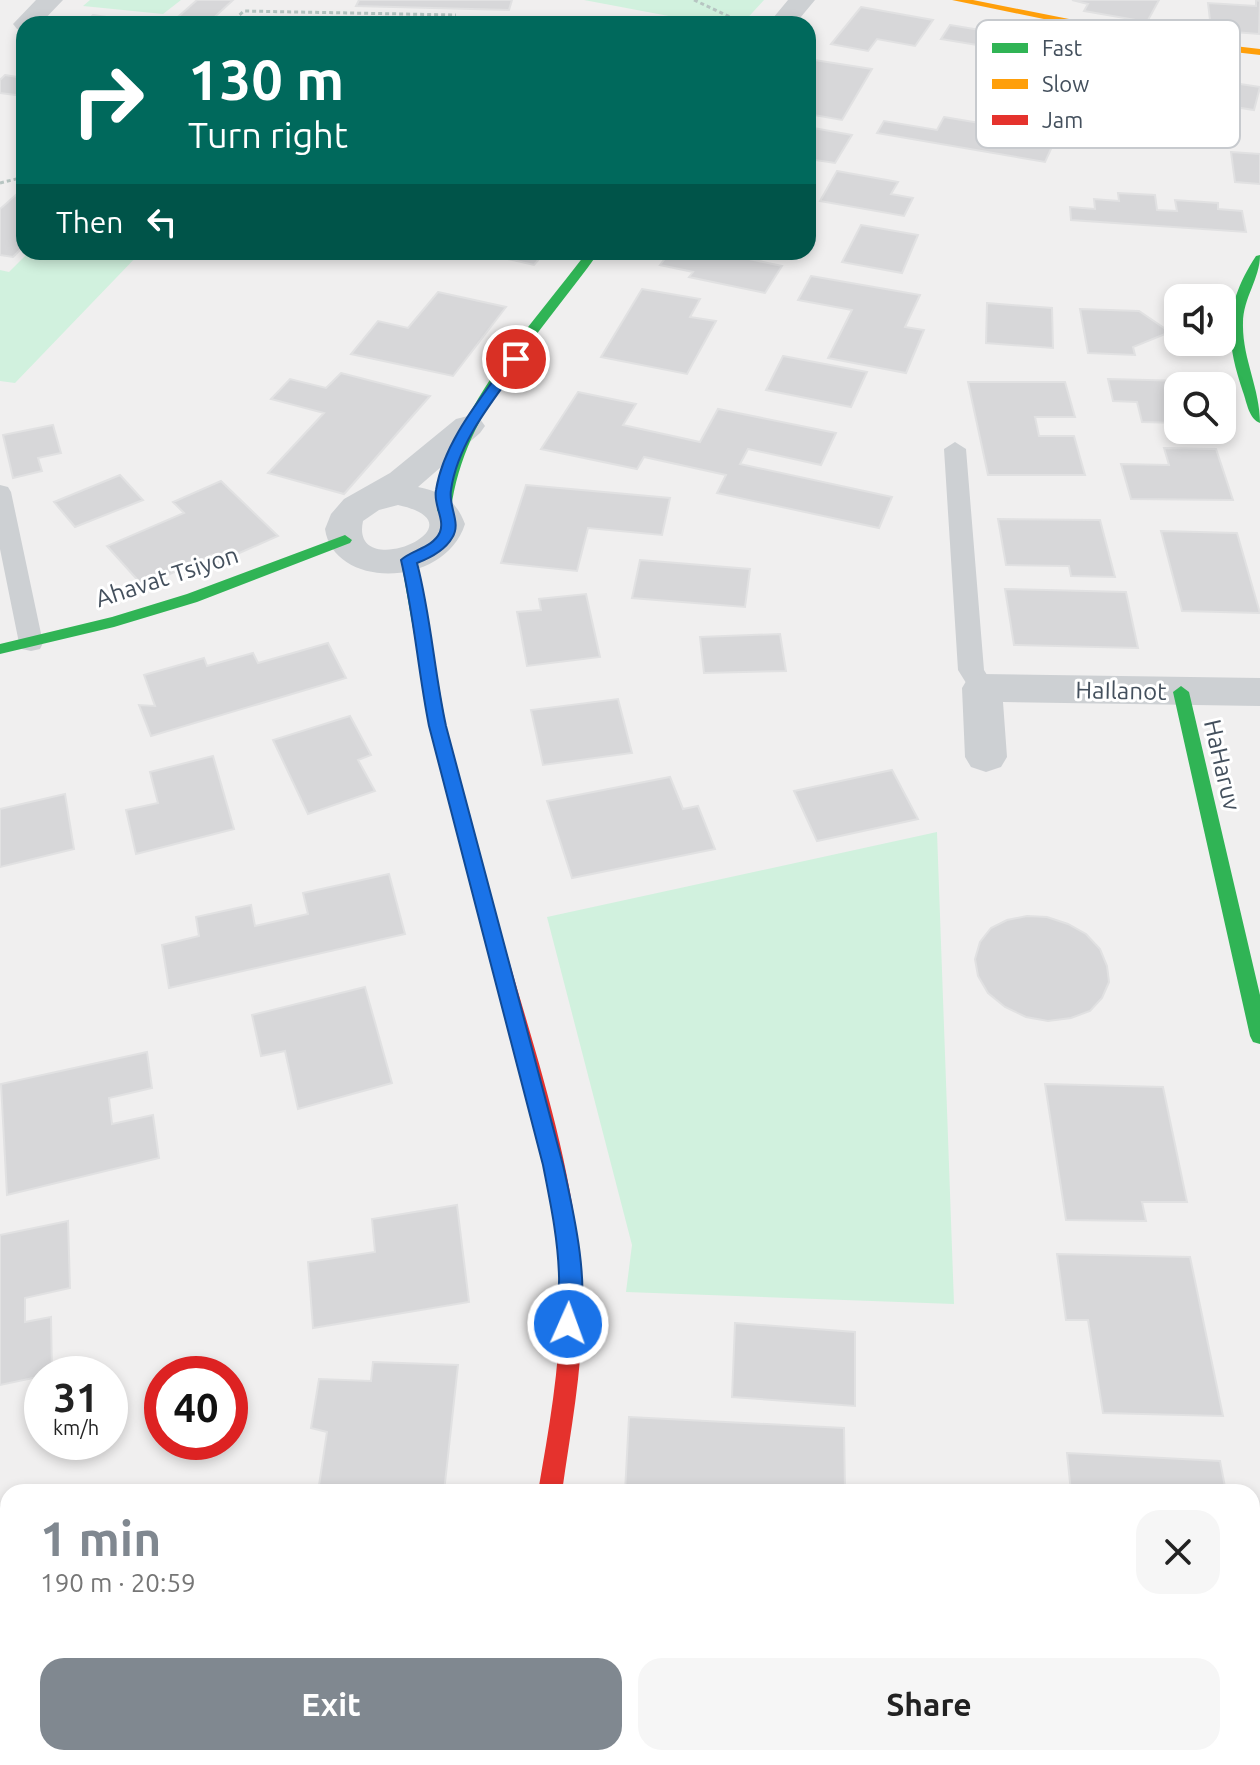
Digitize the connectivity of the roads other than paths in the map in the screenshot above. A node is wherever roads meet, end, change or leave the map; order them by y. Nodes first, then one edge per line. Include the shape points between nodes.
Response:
1 (50, 0) edge
2 (802, 0) edge
3 (957, 0) edge
4 (1000, 4) edge
5 (34, 16) edge
6 (788, 16) edge
7 (1073, 20) edge
8 (1240, 50) edge
9 (1260, 52) edge
10 (1260, 259) edge
11 (587, 260) edge
12 (1260, 419) edge
13 (468, 426) junction
14 (955, 449) dead end
15 (0, 492) edge
16 (374, 499) junction
17 (444, 510) junction
18 (345, 540) junction
19 (409, 560) junction
20 (31, 643) junction
21 (0, 649) edge
22 (982, 688) junction
23 (1181, 692) junction
24 (1260, 692) edge
25 (986, 757) dead end
26 (1260, 1036) edge
27 (551, 1484) edge

1 - 5 street
2 - 6 street
3 - 4 street
4 - 7 street
8 - 9 street
10 - 12 street via 1238,289 1232,319
11 - 13 street
13 - 16 street
13 - 17 street via 445,482
14 - 22 lane via 971,670
15 - 20 lane
16 - 17 street via 414,495
16 - 18 street via 350,514 343,525
17 - 19 street via 449,521 446,536 426,554
18 - 19 street via 358,554 375,560
18 - 20 street, Ahavat Tsiyon via 192,598
19 - 27 street via 438,726 564,1221 570,1277 568,1348
20 - 21 street, Ahavat Tsiyon
22 - 23 street, HaIlanot
22 - 25 street
23 - 24 street, HaIlanot
23 - 26 street, HaHaruv

